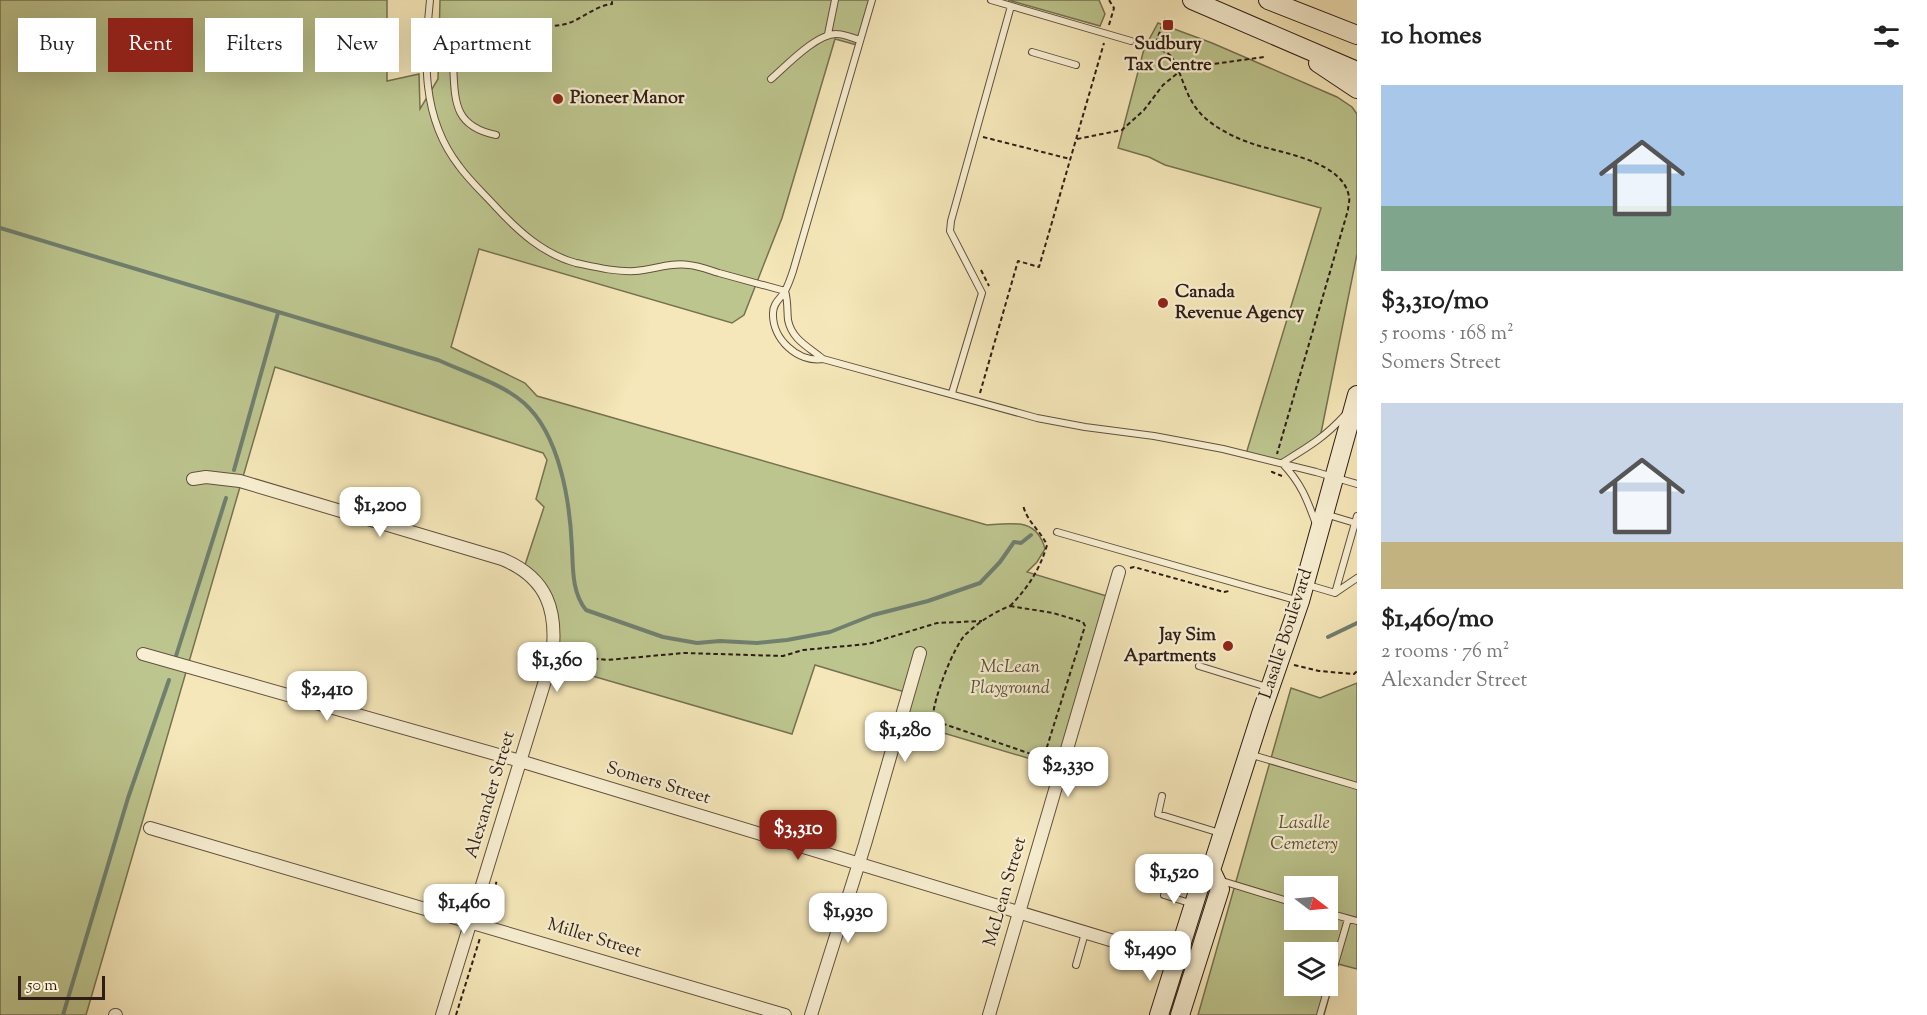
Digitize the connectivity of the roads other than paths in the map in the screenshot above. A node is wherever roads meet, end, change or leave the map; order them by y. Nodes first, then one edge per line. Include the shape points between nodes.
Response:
1 (430, 0) edge
2 (835, 0) edge
3 (872, 0) edge
4 (991, 0) edge
5 (1192, 0) edge
6 (1270, 0) edge
7 (1011, 6) junction
8 (428, 18) edge
9 (828, 34) junction
10 (1357, 35) edge
11 (860, 40) junction
12 (1284, 40) junction
13 (1131, 41) road end
14 (1032, 52) dead end
15 (1076, 65) dead end
16 (1357, 71) edge
17 (427, 72) edge
18 (454, 72) edge
19 (771, 79) dead end
20 (1357, 89) edge
21 (496, 135) dead end
22 (785, 291) junction
23 (823, 359) junction
24 (952, 393) junction
25 (1356, 400) edge
26 (1353, 425) edge
27 (1278, 462) junction
28 (1335, 478) junction
29 (194, 479) dead end
30 (1357, 484) edge
31 (1356, 520) edge
32 (1321, 523) junction
33 (1057, 532) dead end
34 (1119, 572) road end
35 (1357, 578) edge
36 (1302, 593) junction
37 (1335, 593) junction
38 (920, 653) dead end
39 (143, 654) dead end
40 (1199, 666) dead end
41 (1270, 688) junction
42 (1248, 754) junction
43 (520, 761) junction
44 (1357, 786) edge
45 (1162, 796) dead end
46 (150, 828) dead end
47 (1223, 834) junction
48 (857, 863) junction
49 (1213, 875) junction
50 (1164, 895) dead end
51 (1284, 900) edge
52 (1193, 904) junction
53 (1019, 912) junction
54 (1338, 916) edge
55 (1348, 919) junction
56 (471, 921) junction
57 (1357, 921) edge
58 (1086, 932) junction
59 (1176, 960) junction
60 (1076, 965) dead end
61 (1196, 966) junction
62 (442, 1015) edge
63 (785, 1015) edge
64 (811, 1015) edge
65 (989, 1015) edge
66 (1159, 1015) edge
67 (1180, 1015) edge
68 (1320, 1015) edge

1 - 8 lane
2 - 9 lane
3 - 11 lane
4 - 7 lane
5 - 12 main road
6 - 10 main road
7 - 13 lane
7 - 24 lane via 951,221 950,231 982,293
9 - 11 lane
9 - 19 lane
11 - 22 lane
12 - 16 main road
12 - 20 main road
14 - 15 lane
17 - 22 lane via 429,103 439,132 459,166 505,217 544,251 558,258 615,270 688,264
18 - 21 lane via 460,114 468,125
22 - 23 lane via 793,333
22 - 23 lane via 773,313 780,335 800,357 811,361
23 - 24 lane
24 - 27 lane via 1037,418 1154,436
25 - 26 main road, Lasalle Boulevard
25 - 27 lane via 1328,434 1305,451
26 - 28 main road, Lasalle Boulevard
27 - 28 lane
27 - 32 lane via 1294,476
28 - 30 lane
28 - 32 main road, Lasalle Boulevard
29 - 43 street, Alexander Street via 240,481 502,560 529,573 540,586 553,618 552,654
31 - 32 lane
31 - 37 lane
32 - 36 main road, Lasalle Boulevard
33 - 36 lane via 1249,586
34 - 53 street, McLean Street
35 - 37 lane
36 - 37 lane
36 - 41 main road, Lasalle Boulevard
38 - 48 street
39 - 43 street, Somers Street
40 - 41 lane
41 - 42 main road, Lasalle Boulevard
42 - 44 lane
42 - 47 main road, Lasalle Boulevard
43 - 48 street, Somers Street
43 - 56 street, Alexander Street
45 - 47 lane via 1158,814
46 - 56 street, Miller Street
47 - 49 main road, Lasalle Boulevard
48 - 53 street, Somers Street
48 - 64 street
49 - 51 lane
49 - 52 main road, Lasalle Boulevard via 1200,885
49 - 61 main road, Lasalle Boulevard via 1220,889
50 - 52 lane
52 - 59 main road, Lasalle Boulevard
53 - 58 street, Somers Street
53 - 65 street, McLean Street
54 - 55 lane
55 - 57 lane
55 - 68 lane
56 - 62 street, Alexander Street
56 - 63 street, Miller Street
58 - 59 street, Somers Street
58 - 60 lane
59 - 61 street, Somers Street
59 - 66 main road, Lasalle Boulevard
61 - 67 main road, Lasalle Boulevard

